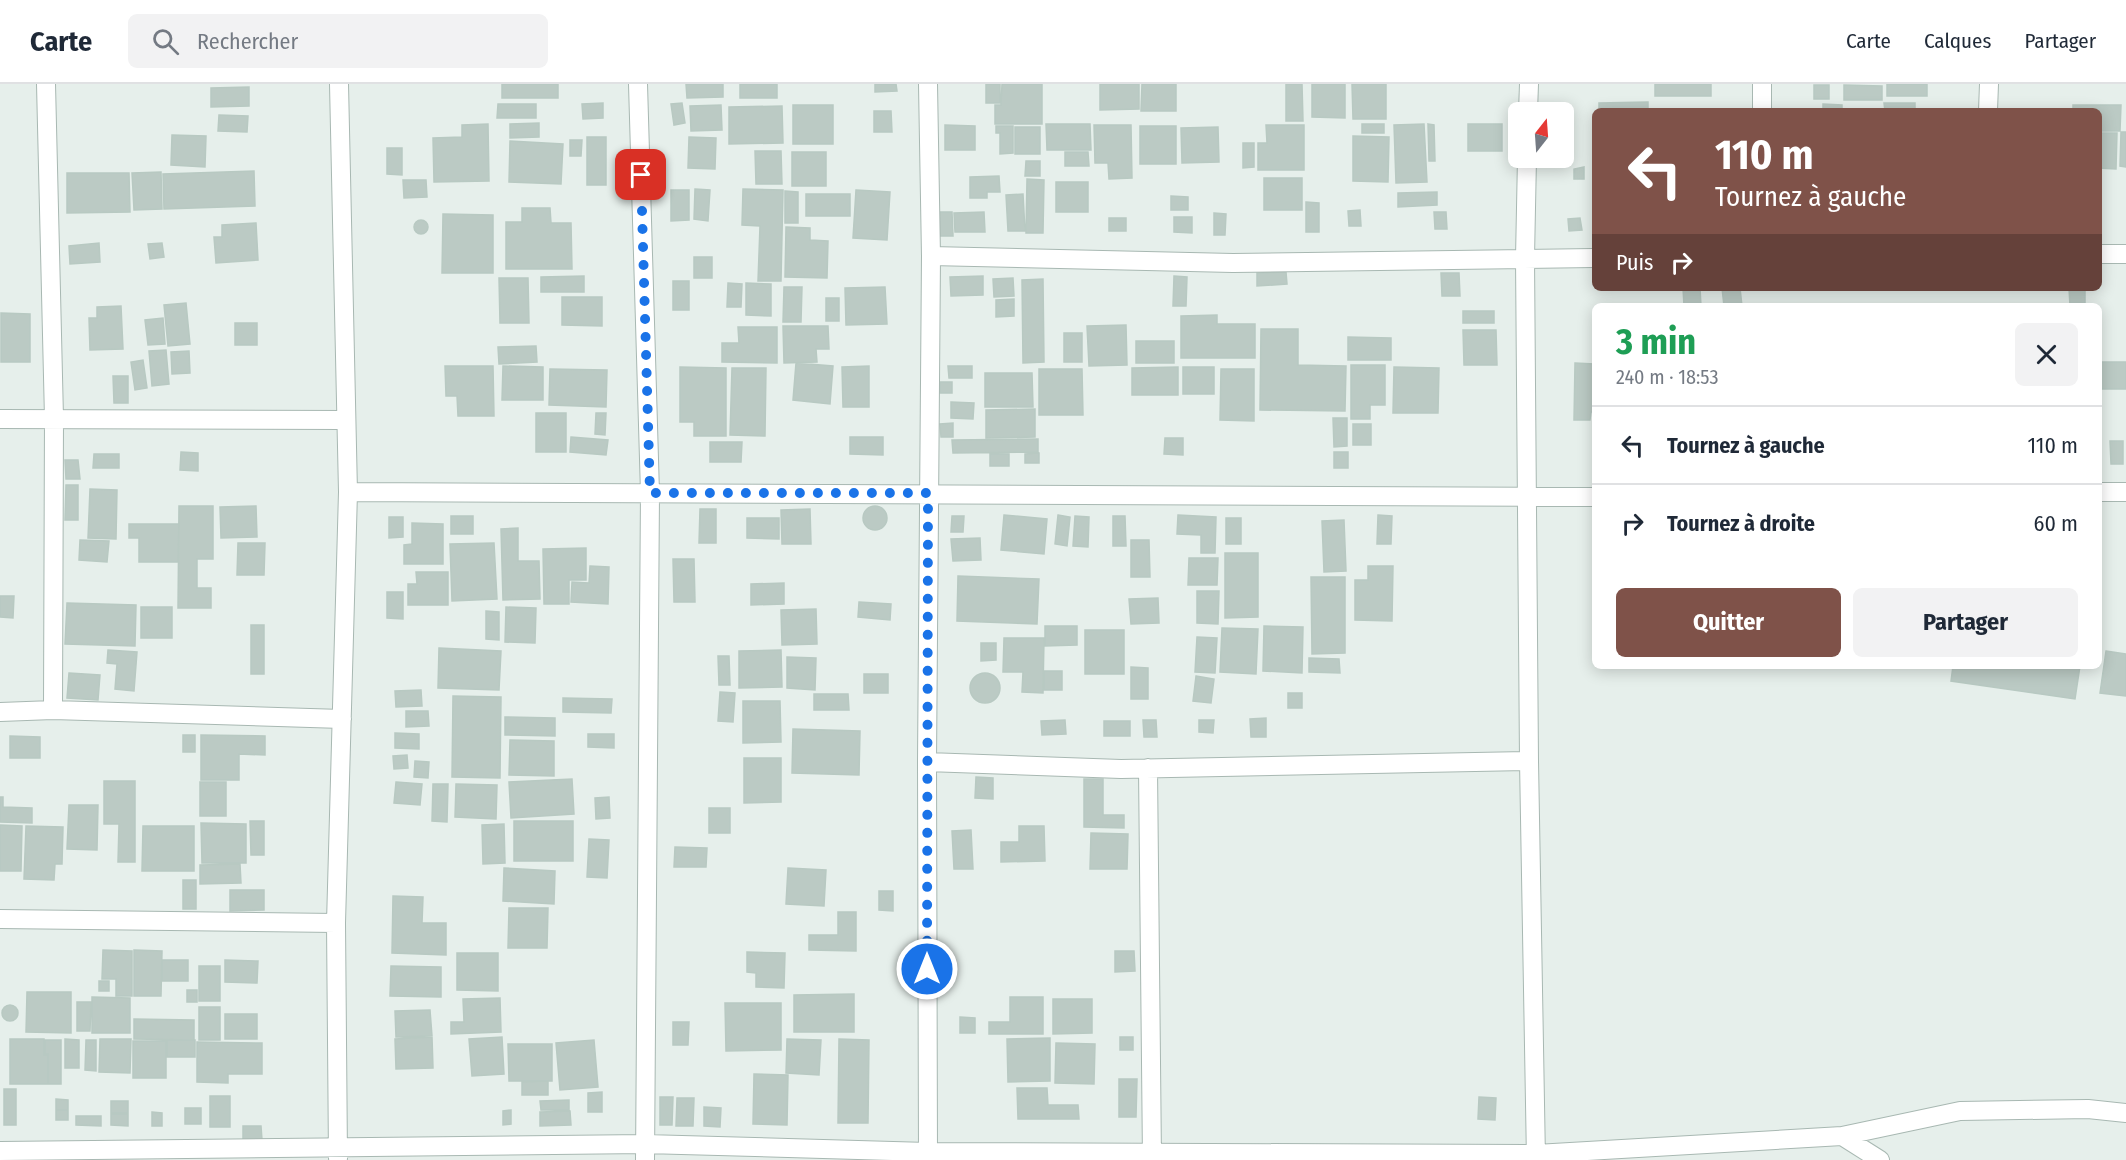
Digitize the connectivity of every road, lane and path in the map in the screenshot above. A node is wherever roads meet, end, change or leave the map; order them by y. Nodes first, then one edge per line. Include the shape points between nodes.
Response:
1 (46, 84) edge
2 (339, 84) edge
3 (638, 84) edge
4 (928, 84) edge
5 (1529, 84) edge
6 (1762, 84) edge
7 (1989, 84) edge
8 (1528, 102) edge
9 (1762, 108) edge
10 (1988, 108) edge
11 (1527, 168) edge
12 (2102, 254) edge
13 (2126, 254) edge
14 (931, 256) junction
15 (1525, 258) junction
16 (1592, 258) edge
17 (54, 418) junction
18 (0, 419) edge
19 (345, 420) junction
20 (348, 492) junction
21 (2102, 492) edge
22 (2126, 492) edge
23 (650, 493) junction
24 (928, 493) junction
25 (1592, 497) edge
26 (1528, 498) junction
27 (53, 710) junction
28 (0, 712) edge
29 (342, 719) junction
30 (1529, 761) junction
31 (927, 762) junction
32 (1149, 768) junction
33 (0, 919) edge
34 (336, 923) junction
35 (2126, 1113) edge
36 (1842, 1136) junction
37 (0, 1151) edge
38 (645, 1152) edge
39 (339, 1154) edge
40 (928, 1156) edge
41 (1152, 1156) edge
42 (1536, 1157) edge
43 (1880, 1160) edge

1 - 17 street
2 - 19 street
3 - 23 street
4 - 14 street
5 - 8 street
6 - 9 street
7 - 10 street
11 - 15 street
12 - 13 street
14 - 15 street via 1233,263
14 - 24 street
15 - 16 street
15 - 26 street
17 - 18 street
17 - 19 street
17 - 27 street
19 - 20 street
20 - 23 street
20 - 29 street
21 - 22 street
23 - 24 street
23 - 38 street
24 - 26 street
24 - 31 street
25 - 26 street
26 - 30 street
27 - 28 street
27 - 29 street
29 - 34 street
30 - 32 street
30 - 42 street
31 - 32 street
31 - 40 street
32 - 41 street
33 - 34 street
34 - 39 street
35 - 36 street via 2088,1109 1959,1111
36 - 42 street
36 - 43 street
37 - 39 street
38 - 39 street
38 - 40 street
40 - 41 street
41 - 42 street

